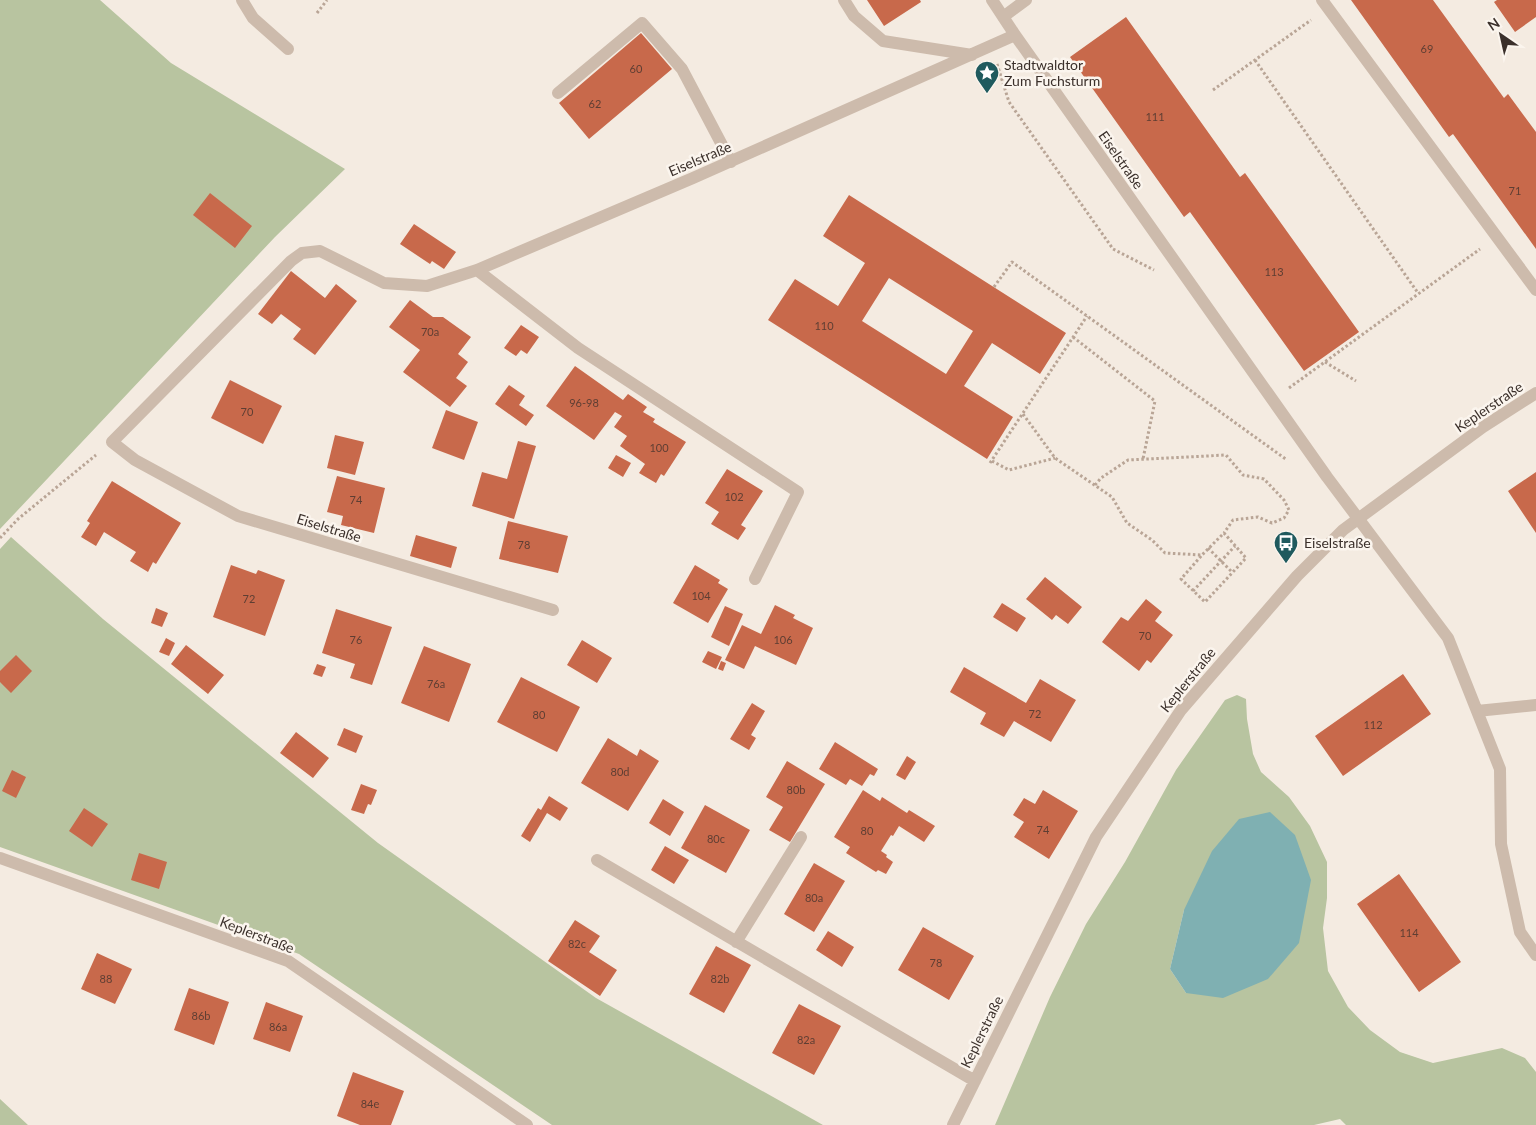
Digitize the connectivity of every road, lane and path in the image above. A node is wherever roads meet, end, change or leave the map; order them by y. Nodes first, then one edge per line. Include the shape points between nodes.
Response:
1 (242, 0) edge
2 (327, 0) edge
3 (844, 0) edge
4 (992, 0) edge
5 (1026, 0) edge
6 (1325, 4) edge
7 (317, 13) dead end
8 (1003, 18) junction
9 (1015, 36) junction
10 (992, 46) junction
11 (288, 49) dead end
12 (972, 55) junction
13 (1255, 60) junction
14 (1213, 90) dead end
15 (558, 93) dead end
16 (731, 162) junction
17 (1497, 236) junction
18 (477, 270) junction
19 (1161, 273) dead end
20 (994, 287) dead end
21 (1536, 290) edge
22 (1418, 293) junction
23 (1087, 316) junction
24 (1073, 337) junction
25 (1325, 362) junction
26 (1356, 380) dead end
27 (1536, 393) edge
28 (1272, 400) junction
29 (1023, 414) junction
30 (112, 442) junction
31 (1055, 458) junction
32 (1143, 459) junction
33 (1292, 463) dead end
34 (1095, 485) junction
35 (1358, 520) junction
36 (1224, 533) junction
37 (0, 538) edge
38 (1235, 546) junction
39 (1208, 548) junction
40 (1202, 555) junction
41 (1221, 561) junction
42 (1232, 572) junction
43 (754, 579) dead end
44 (1193, 591) junction
45 (553, 610) dead end
46 (1536, 705) edge
47 (1477, 711) junction
48 (801, 836) dead end
49 (0, 858) edge
50 (597, 860) dead end
51 (736, 942) junction
52 (1536, 955) edge
53 (975, 1081) junction
54 (527, 1125) edge
55 (953, 1125) edge

1 - 11 street via 253,18
2 - 7 path
3 - 12 street via 854,16 883,41
4 - 8 street, Eiselstraße
5 - 8 street
6 - 13 path
6 - 17 street
8 - 9 street, Eiselstraße
9 - 10 street, Eiselstraße
9 - 28 street, Eiselstraße
10 - 12 street, Eiselstraße
10 - 19 path via 1009,102 1113,249
12 - 16 street, Eiselstraße
13 - 14 path
13 - 22 path
15 - 16 street via 642,23 682,69
16 - 18 street, Eiselstraße
17 - 21 street
17 - 22 path
18 - 30 street, Eiselstraße via 427,286 384,283 320,251 302,254 291,260
18 - 43 street via 578,348 798,492
20 - 23 path via 1012,262
22 - 25 path
23 - 24 path
23 - 33 path
24 - 29 path
24 - 32 path via 1155,401
25 - 26 path
25 - 28 path
27 - 35 street, Keplerstraße via 1483,427
28 - 35 street, Eiselstraße
29 - 31 path
29 - 31 path via 991,462 1009,470
30 - 37 path via 18,519
30 - 45 street, Eiselstraße via 135,460 238,516
31 - 34 path
32 - 34 path via 1128,460
32 - 36 path via 1226,455 1243,474 1264,479 1289,510 1284,518 1272,523 1258,517 1233,520
34 - 40 path via 1112,497 1128,523 1164,553
35 - 47 street, Eiselstraße via 1448,638
35 - 53 street, Keplerstraße via 1343,530 1297,576 1180,710 1096,838
36 - 38 path
36 - 39 path
38 - 41 path
38 - 42 path via 1246,558
39 - 40 path
39 - 41 path
40 - 44 path via 1180,579
41 - 42 path
41 - 44 path
42 - 44 path via 1205,602
46 - 47 street
47 - 52 street, Eiselstraße via 1500,769 1501,844 1520,932
48 - 51 street
49 - 54 street, Keplerstraße via 288,960
50 - 51 street, Keplerstraße
51 - 53 street, Keplerstraße
53 - 55 street, Keplerstraße

